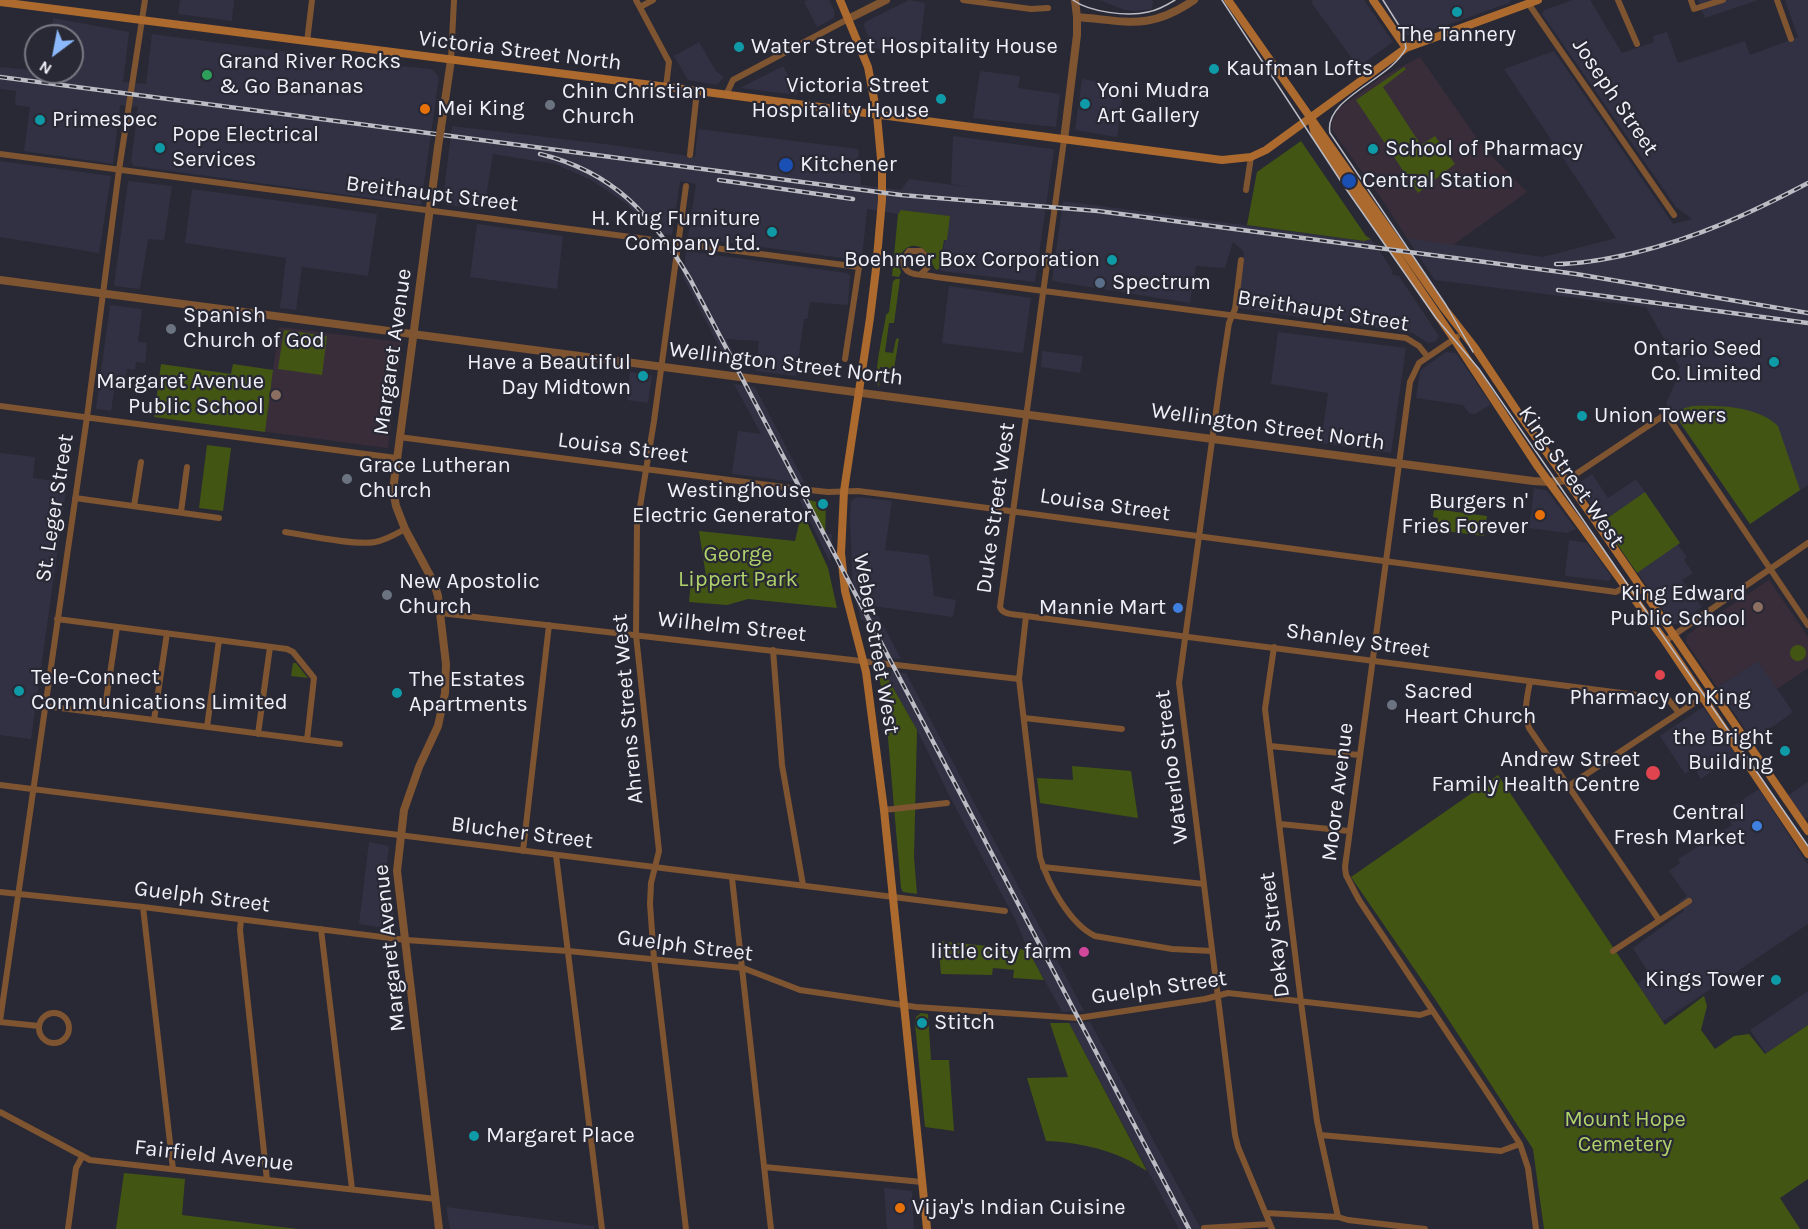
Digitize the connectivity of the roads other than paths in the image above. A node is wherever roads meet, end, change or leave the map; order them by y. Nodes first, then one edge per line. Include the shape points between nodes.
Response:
1 (145, 0) edge
2 (312, 0) edge
3 (454, 0) edge
4 (653, 0) edge
5 (840, 0) edge
6 (886, 0) edge
7 (963, 0) edge
8 (1075, 0) edge
9 (1194, 0) edge
10 (1228, 0) edge
11 (1372, 0) edge
12 (1538, 0) edge
13 (1618, 0) edge
14 (1691, 0) edge
15 (1723, 0) edge
16 (1777, 0) edge
17 (0, 2) edge
18 (1527, 2) edge
19 (638, 3) edge
20 (1047, 8) dead end
21 (1077, 17) junction
22 (848, 19) junction
23 (142, 20) junction
24 (1791, 39) dead end
25 (307, 42) junction
26 (1637, 44) dead end
27 (1406, 48) junction
28 (451, 60) junction
29 (666, 87) junction
30 (697, 91) junction
31 (726, 95) junction
32 (877, 115) junction
33 (1311, 118) junction
34 (1064, 140) junction
35 (0, 154) edge
36 (690, 155) dead end
37 (1251, 157) junction
38 (119, 170) junction
39 (686, 186) dead end
40 (1246, 190) dead end
41 (430, 212) junction
42 (1674, 215) dead end
43 (677, 244) junction
44 (1241, 260) dead end
45 (922, 273) junction
46 (0, 279) edge
47 (1044, 290) junction
48 (104, 293) junction
49 (1232, 315) junction
50 (1462, 333) junction
51 (414, 334) junction
52 (1454, 339) junction
53 (1427, 356) junction
54 (844, 358) dead end
55 (662, 366) junction
56 (857, 392) junction
57 (0, 406) edge
58 (1027, 413) junction
59 (87, 417) junction
60 (399, 437) junction
61 (1213, 437) junction
62 (396, 458) junction
63 (141, 462) dead end
64 (1399, 463) junction
65 (187, 467) dead end
66 (646, 470) junction
67 (1567, 480) junction
68 (1549, 482) junction
69 (844, 491) junction
70 (75, 498) junction
71 (134, 506) junction
72 (1014, 511) junction
73 (181, 512) junction
74 (219, 518) dead end
75 (405, 529) junction
76 (285, 532) dead end
77 (1200, 536) junction
78 (1808, 543) edge
79 (1386, 560) junction
80 (1770, 570) junction
81 (1626, 586) junction
82 (440, 613) junction
83 (1026, 616) junction
84 (57, 619) junction
85 (549, 625) junction
86 (1808, 625) edge
87 (117, 627) junction
88 (167, 633) junction
89 (636, 635) junction
90 (1675, 635) junction
91 (1186, 636) junction
92 (219, 640) junction
93 (1665, 641) junction
94 (270, 647) junction
95 (1274, 647) junction
96 (773, 650) junction
97 (863, 661) junction
98 (1372, 662) junction
99 (1019, 679) junction
100 (1530, 682) junction
101 (1703, 696) junction
102 (45, 706) junction
103 (1679, 713) junction
104 (104, 714) junction
105 (1024, 718) junction
106 (154, 720) junction
107 (207, 727) junction
108 (1122, 729) dead end
109 (258, 734) junction
110 (307, 740) junction
111 (340, 744) dead end
112 (1270, 746) junction
113 (1359, 756) junction
114 (0, 785) edge
115 (1567, 787) junction
116 (34, 789) junction
117 (946, 803) dead end
118 (884, 810) junction
119 (1280, 824) junction
120 (1349, 831) junction
121 (1808, 831) edge
122 (400, 836) junction
123 (523, 851) junction
124 (1808, 854) edge
125 (556, 855) junction
126 (1043, 867) junction
127 (655, 868) junction
128 (732, 878) junction
129 (1204, 884) junction
130 (803, 885) junction
131 (0, 892) edge
132 (18, 893) junction
133 (892, 897) junction
134 (1689, 901) dead end
135 (143, 907) junction
136 (1005, 911) dead end
137 (241, 920) junction
138 (1659, 920) junction
139 (321, 929) junction
140 (406, 940) junction
141 (568, 951) junction
142 (1212, 951) junction
143 (1613, 951) dead end
144 (654, 959) junction
145 (743, 968) junction
146 (1218, 995) junction
147 (1301, 1002) junction
148 (903, 1006) junction
149 (1432, 1011) junction
150 (0, 1021) edge
151 (39, 1026) junction
152 (0, 1112) edge
153 (1320, 1135) junction
154 (1520, 1144) junction
155 (82, 1156) junction
156 (764, 1167) junction
157 (172, 1169) junction
158 (267, 1180) junction
159 (922, 1182) junction
160 (352, 1189) junction
161 (436, 1199) junction
162 (1266, 1213) junction
163 (1338, 1216) junction
164 (1271, 1226) edge
165 (1204, 1228) edge
166 (68, 1229) edge
167 (439, 1229) edge
168 (602, 1229) edge
169 (686, 1229) edge
170 (771, 1229) edge
171 (927, 1229) edge
172 (1425, 1229) edge
173 (1536, 1229) edge

1 - 23 street, St. Leger Street
2 - 25 street
3 - 28 street, Margaret Avenue
4 - 19 street
5 - 22 main road, Weber Street West
6 - 22 street
7 - 20 street
8 - 21 street, Duke Street West
9 - 21 street via 1152,21
10 - 33 main road, King Street West
11 - 27 main road
12 - 18 main road, Victoria Street North
13 - 26 street
14 - 15 street via 1694,9
16 - 24 street
17 - 23 main road, Victoria Street North
18 - 27 main road, Victoria Street North
18 - 42 street, Joseph Street
19 - 29 street via 670,65
21 - 34 street, Duke Street West
22 - 31 street via 733,80
22 - 32 main road, Weber Street West via 868,67
23 - 25 main road, Victoria Street North
23 - 38 street, St. Leger Street
25 - 28 main road, Victoria Street North
27 - 33 main road, Victoria Street North
28 - 29 main road, Victoria Street North
28 - 41 street, Margaret Avenue, bridge
29 - 30 main road, Victoria Street North
30 - 31 main road, Victoria Street North
30 - 36 street
31 - 32 main road, Victoria Street North
32 - 34 main road, Victoria Street North
32 - 56 main road, Weber Street West via 882,200 870,318
33 - 37 main road, Victoria Street North
33 - 50 main road, King Street West
33 - 52 main road, King Street West via 1315,135
34 - 37 main road, Victoria Street North via 1222,160
34 - 47 street, Duke Street West
35 - 38 street, Breithaupt Street
37 - 40 street
38 - 41 street, Breithaupt Street
38 - 48 street, St. Leger Street
39 - 43 street, Ahrens Street West
41 - 43 street, Breithaupt Street
41 - 51 street, Margaret Avenue
43 - 54 street, Breithaupt Street via 859,267
43 - 55 street, Ahrens Street West
44 - 49 street, Waterloo Street
45 - 45 street, Breithaupt Street via 928,267 928,258 921,250 909,251 903,260 905,270
45 - 47 street, Breithaupt Street
46 - 48 street, Wellington Street North
47 - 49 street, Breithaupt Street
47 - 58 street, Duke Street West
48 - 51 street, Wellington Street North
48 - 59 street, St. Leger Street
49 - 53 street, Breithaupt Street via 1406,338
49 - 61 street, Waterloo Street
50 - 52 street, Moore Avenue
50 - 67 main road, King Street West
51 - 55 street, Wellington Street North
51 - 60 street, Margaret Avenue
52 - 53 street, Moore Avenue
52 - 68 main road, King Street West
53 - 64 street, Moore Avenue via 1414,370 1410,382
55 - 56 street, Wellington Street North
55 - 66 street, Ahrens Street West
56 - 58 street, Wellington Street North
56 - 69 main road, Weber Street West
57 - 59 street
58 - 61 street, Wellington Street North
58 - 72 street, Duke Street West
59 - 62 street
59 - 70 street, St. Leger Street
60 - 62 street, Margaret Avenue
60 - 66 street, Louisa Street
61 - 64 street, Wellington Street North
61 - 77 street, Waterloo Street
62 - 75 street, Margaret Avenue via 393,490
63 - 71 street
64 - 68 street, Wellington Street North
64 - 79 street, Moore Avenue
65 - 73 street
66 - 69 street, Louisa Street
66 - 89 street, Ahrens Street West via 637,525
67 - 68 street, Wellington Street North
67 - 80 street via 1666,414
67 - 90 main road, King Street West
68 - 81 main road, King Street West
69 - 72 street, Louisa Street
69 - 97 main road, Weber Street West via 841,553 845,591
70 - 71 street
70 - 84 street, St. Leger Street
71 - 73 street
72 - 77 street, Louisa Street
72 - 83 street, Duke Street West via 1000,607 1005,613
73 - 74 street
75 - 76 street via 374,543
75 - 82 street, Margaret Avenue via 434,583
77 - 79 street, Louisa Street
77 - 91 street, Waterloo Street
78 - 80 street
79 - 81 street, Louisa Street via 1616,592
79 - 98 street, Moore Avenue
80 - 86 street
80 - 90 street
81 - 93 main road, King Street West
82 - 85 street, Wilhelm Street
82 - 122 street, Margaret Avenue via 445,693 438,726 408,798
83 - 91 street, Shanley Street
83 - 99 street
84 - 87 street
84 - 102 street, St. Leger Street
85 - 89 street, Wilhelm Street
85 - 123 street
87 - 88 street
87 - 104 street
88 - 92 street
88 - 106 street
89 - 96 street, Wilhelm Street
89 - 127 street, Ahrens Street West via 659,851
90 - 93 street
90 - 121 main road, King Street West
91 - 95 street, Shanley Street
91 - 129 street, Waterloo Street via 1179,683
92 - 94 street
92 - 107 street
93 - 101 main road, King Street West
94 - 109 street
94 - 110 street via 293,652 314,678
95 - 98 street, Shanley Street
95 - 112 street, Dekay Street via 1265,710
96 - 97 street, Wilhelm Street
96 - 130 street via 782,765
97 - 99 street, Wilhelm Street
97 - 118 main road, Weber Street West
98 - 100 street, Shanley Street
98 - 113 street, Moore Avenue
99 - 105 street
100 - 103 street, Shanley Street via 1668,699
100 - 115 street via 1526,720
101 - 103 street
101 - 124 main road, King Street West
102 - 104 street
102 - 116 street, St. Leger Street
103 - 115 street
104 - 106 street
105 - 108 street
105 - 126 street
106 - 107 street
107 - 109 street
109 - 110 street
110 - 111 street
112 - 113 street
112 - 119 street, Dekay Street
113 - 120 street, Moore Avenue
114 - 116 street, Blucher Street
115 - 138 street
116 - 122 street, Blucher Street
116 - 132 street, St. Leger Street
117 - 118 street
118 - 133 main road, Weber Street West
119 - 120 street
119 - 147 street, Dekay Street
120 - 149 street, Moore Avenue via 1345,867 1351,886
122 - 123 street, Blucher Street
122 - 140 street, Margaret Avenue via 397,871
123 - 125 street, Blucher Street
125 - 127 street, Blucher Street
125 - 141 street
126 - 129 street
126 - 142 street via 1076,922 1095,936 1172,949
127 - 128 street, Blucher Street
127 - 144 street, Ahrens Street West via 650,904
128 - 130 street, Blucher Street
128 - 145 street
129 - 142 street, Waterloo Street
130 - 133 street, Blucher Street
131 - 132 street, Guelph Street
132 - 135 street, Guelph Street
132 - 150 street, St. Leger Street
133 - 136 street, Blucher Street
133 - 148 main road, Weber Street West
134 - 138 street
135 - 137 street, Guelph Street
135 - 157 street
137 - 139 street, Guelph Street
137 - 158 street
138 - 143 street
139 - 140 street, Guelph Street
139 - 160 street
140 - 141 street, Guelph Street
140 - 161 street, Margaret Avenue
141 - 144 street, Guelph Street
141 - 168 street
142 - 146 street, Waterloo Street
144 - 145 street, Guelph Street
144 - 169 street, Ahrens Street West
145 - 148 street, Guelph Street via 800,990
145 - 156 street
146 - 147 street, Guelph Street
146 - 148 street, Guelph Street via 1078,1018
146 - 162 street, Waterloo Street via 1238,1148
147 - 149 street, Guelph Street via 1419,1015
147 - 153 street, Dekay Street
148 - 159 main road, Weber Street West
149 - 154 street, Moore Avenue
150 - 151 street
151 - 151 street via 44,1040 52,1043 66,1037 69,1030 68,1022 56,1013 42,1018
152 - 155 street, Fairfield Avenue
153 - 154 street via 1501,1151
153 - 163 street, Dekay Street
154 - 173 street, Moore Avenue via 1528,1168
155 - 157 street, Fairfield Avenue
155 - 166 street via 76,1168
156 - 159 street
156 - 170 street
157 - 158 street, Fairfield Avenue
158 - 160 street, Fairfield Avenue
159 - 171 main road, Weber Street West
160 - 161 street, Fairfield Avenue
161 - 167 street, Margaret Avenue
162 - 163 street
162 - 164 street, Waterloo Street
163 - 172 street
164 - 165 street

